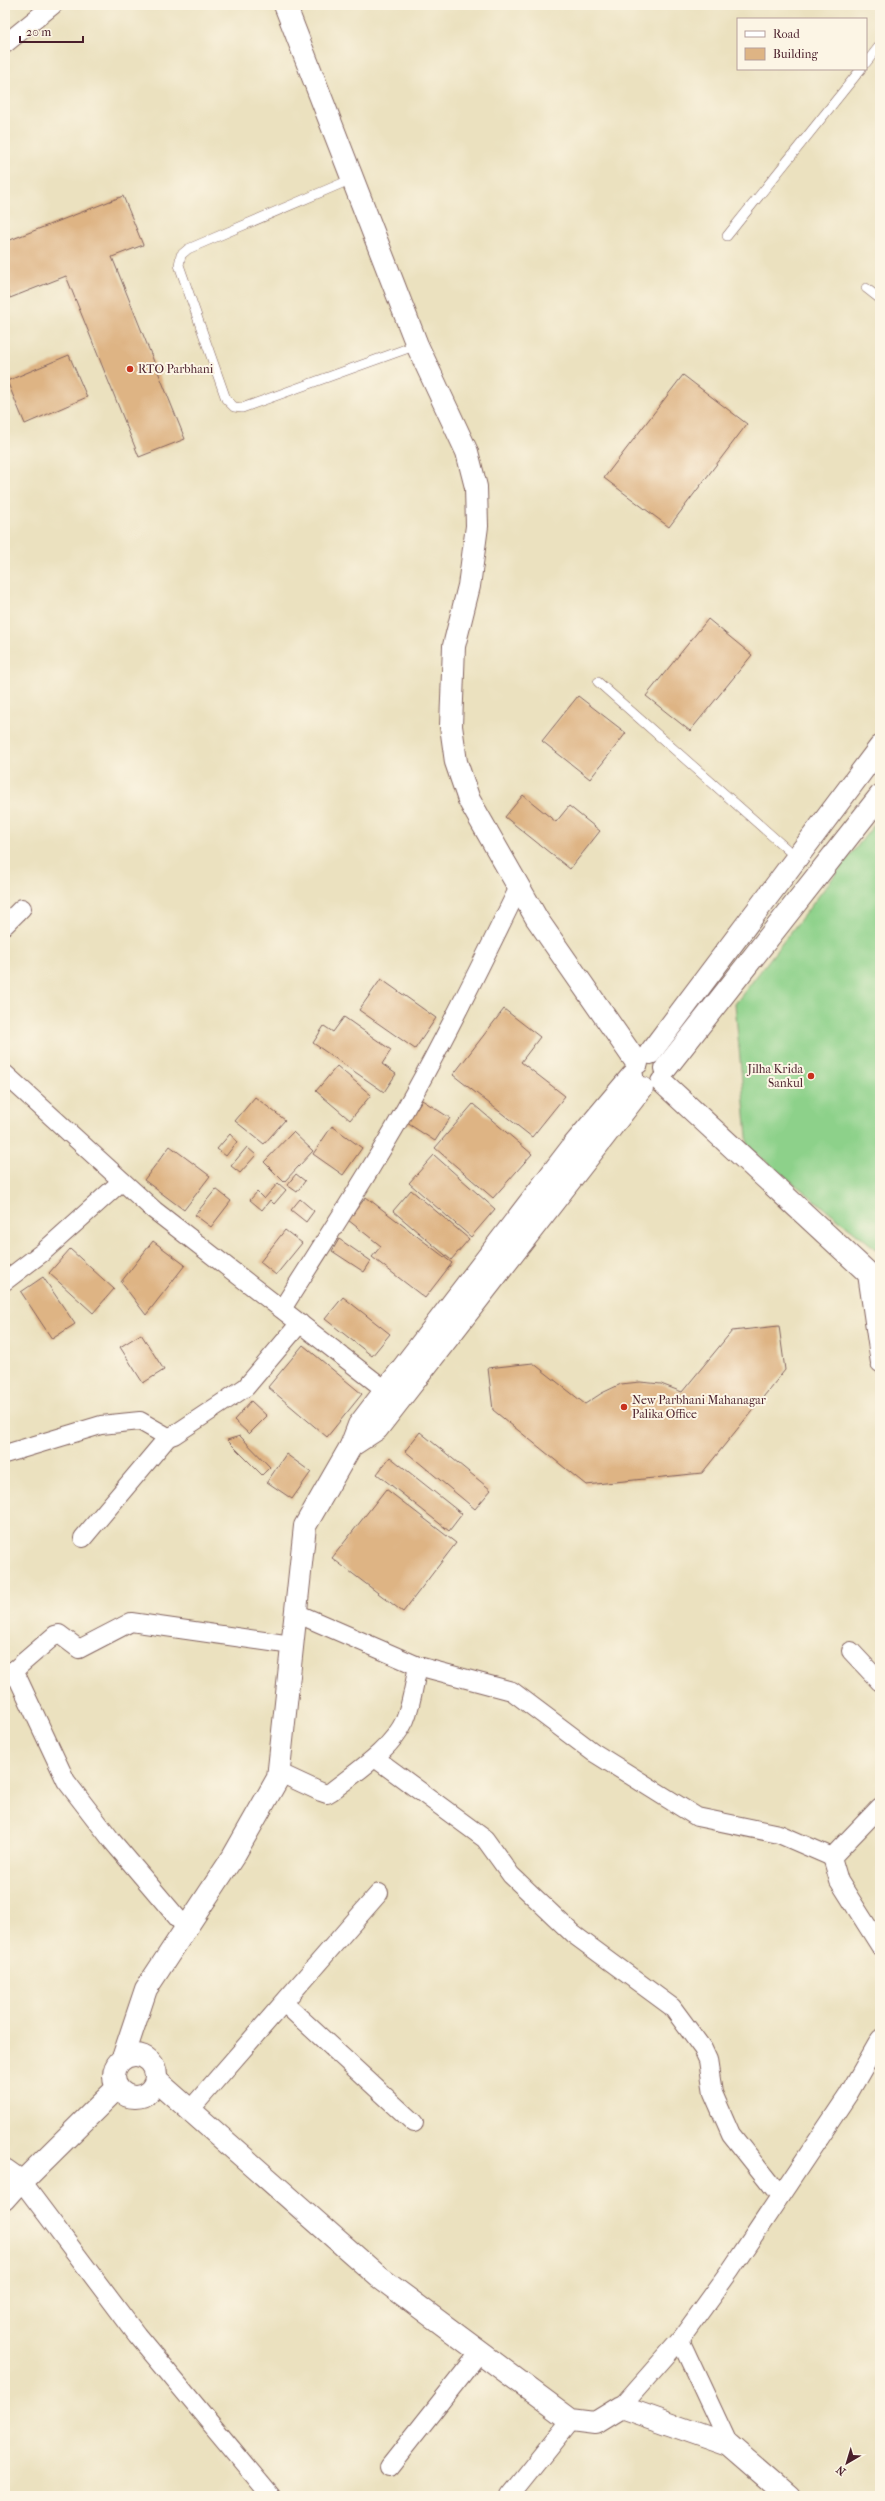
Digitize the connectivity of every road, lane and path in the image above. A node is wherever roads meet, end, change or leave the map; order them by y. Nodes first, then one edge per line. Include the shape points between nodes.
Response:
1 (53, 5) edge
2 (285, 5) edge
3 (5, 44) edge
4 (880, 45) edge
5 (867, 62) edge
6 (860, 70) edge
7 (352, 179) junction
8 (727, 236) dead end
9 (866, 288) dead end
10 (880, 299) edge
11 (417, 345) junction
12 (598, 682) dead end
13 (880, 747) edge
14 (880, 796) edge
15 (797, 858) junction
16 (519, 887) junction
17 (22, 908) dead end
18 (5, 925) edge
19 (648, 1072) junction
20 (8, 1083) edge
21 (122, 1181) junction
22 (874, 1279) edge
23 (5, 1281) edge
24 (282, 1309) junction
25 (300, 1323) junction
26 (880, 1363) edge
27 (393, 1396) junction
28 (168, 1437) junction
29 (5, 1454) edge
30 (83, 1538) dead end
31 (296, 1613) junction
32 (292, 1645) junction
33 (851, 1652) dead end
34 (418, 1666) junction
35 (10, 1674) edge
36 (880, 1682) edge
37 (375, 1758) junction
38 (278, 1772) junction
39 (880, 1807) edge
40 (832, 1857) junction
41 (379, 1893) dead end
42 (186, 1928) junction
43 (880, 1946) edge
44 (284, 2002) junction
45 (880, 2039) edge
46 (123, 2058) junction
47 (156, 2080) junction
48 (117, 2088) junction
49 (190, 2110) junction
50 (414, 2123) dead end
51 (13, 2176) edge
52 (780, 2196) junction
53 (5, 2201) edge
54 (680, 2340) junction
55 (480, 2352) junction
56 (622, 2407) junction
57 (571, 2420) junction
58 (729, 2445) junction
59 (389, 2467) dead end
60 (272, 2496) edge
61 (510, 2496) edge
62 (788, 2496) edge

1 - 3 street
2 - 7 street
4 - 5 lane
6 - 8 lane
7 - 11 street
7 - 11 lane via 188,248 181,255 179,264 226,399 234,406 242,408
9 - 10 lane
11 - 16 street via 467,452 476,487 477,526 469,586 454,646 450,726 456,762 469,800
12 - 15 lane
13 - 15 street
14 - 19 street
15 - 19 street
16 - 19 street via 537,919
16 - 24 street via 465,998 416,1090 372,1166
17 - 18 street
19 - 22 street
19 - 27 street
20 - 21 street
21 - 23 street via 43,1252
21 - 24 street via 154,1210
22 - 26 street
24 - 25 street
25 - 27 street
25 - 28 street via 246,1387
27 - 31 street via 377,1429 351,1446 305,1526
28 - 29 street via 140,1421 101,1425
28 - 30 street
31 - 32 street
31 - 34 street
32 - 35 street via 131,1622 79,1649 64,1636 55,1635
32 - 38 street
33 - 36 street
34 - 37 street via 404,1721
34 - 40 street via 512,1691 593,1752 697,1817 779,1834
35 - 42 street via 66,1781 113,1842
37 - 38 street via 327,1794
37 - 52 street via 485,1839 511,1876 573,1934 672,2007 708,2060 713,2093 731,2134
38 - 42 street via 278,1778 233,1857
39 - 40 street
40 - 43 street via 839,1881
41 - 44 street
42 - 46 street via 146,1989
44 - 49 street
44 - 50 street
45 - 52 street via 848,2095
46 - 47 street via 131,2055 147,2058 156,2072
46 - 48 street via 114,2071
47 - 48 street via 153,2088 139,2097 130,2097
47 - 49 street
48 - 51 street
49 - 55 street via 379,2276
51 - 53 street
51 - 60 street via 137,2335
52 - 54 street
54 - 56 street
54 - 58 street
55 - 57 street
55 - 59 street
56 - 57 street via 595,2422
56 - 58 street
57 - 61 street
58 - 62 street

